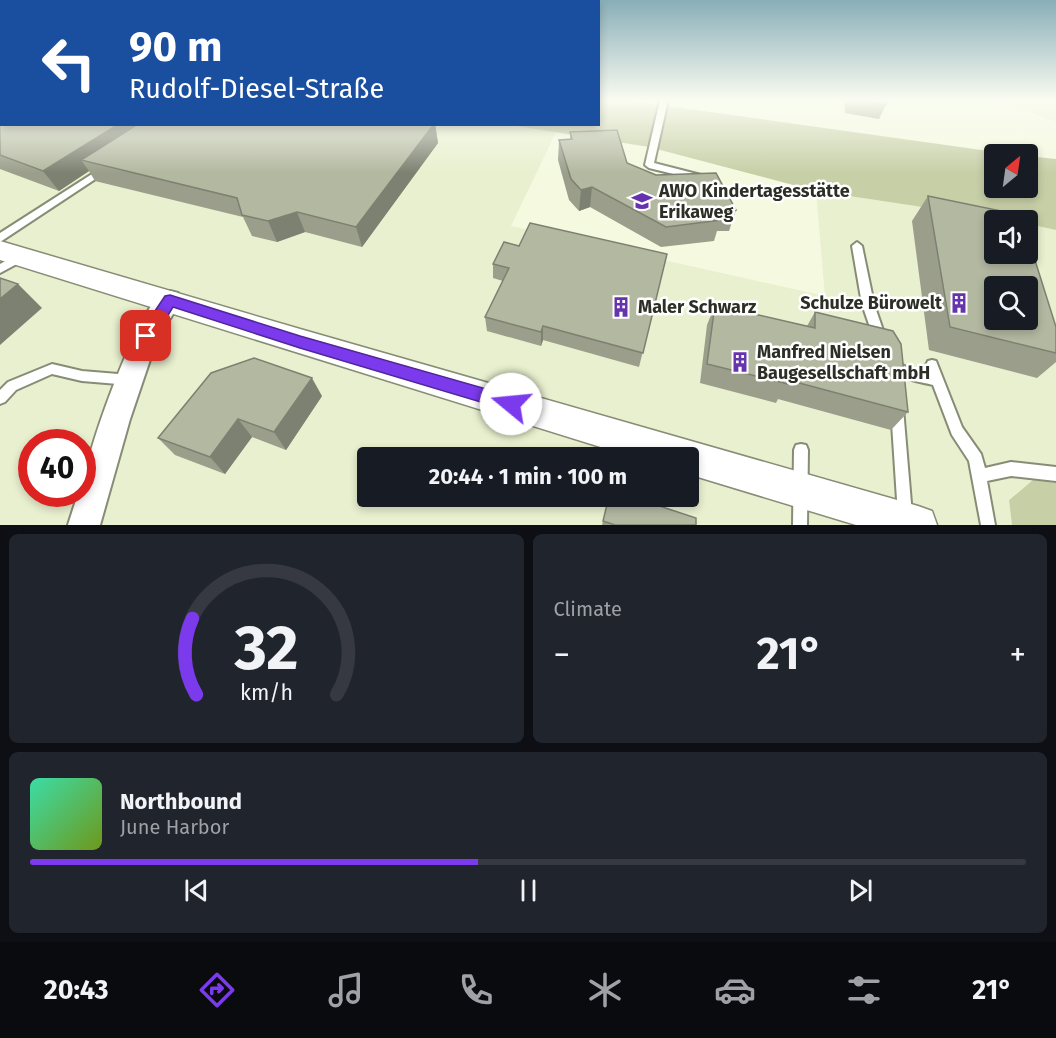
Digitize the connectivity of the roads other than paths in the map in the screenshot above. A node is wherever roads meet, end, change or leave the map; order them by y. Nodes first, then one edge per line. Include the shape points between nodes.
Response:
1 (659, 124) edge
2 (112, 165) edge
3 (708, 179) edge
4 (857, 246) dead end
5 (6, 253) edge
6 (170, 300) junction
7 (932, 365) dead end
8 (895, 366) junction
9 (130, 380) junction
10 (937, 380) junction
11 (0, 398) edge
12 (801, 450) dead end
13 (1056, 474) edge
14 (979, 476) junction
15 (799, 489) junction
16 (911, 523) edge
17 (84, 525) edge
18 (800, 525) edge
19 (988, 525) edge

1 - 3 lane via 650,165
2 - 5 lane
4 - 8 lane via 875,329
5 - 6 street
6 - 9 street via 146,336
6 - 15 street
7 - 10 lane
8 - 10 lane via 905,373
8 - 16 lane
9 - 11 lane via 52,369 12,386
9 - 17 street
10 - 14 lane via 957,431 976,459
12 - 15 lane
13 - 14 lane via 1011,469
14 - 19 lane
15 - 16 street
15 - 18 lane

